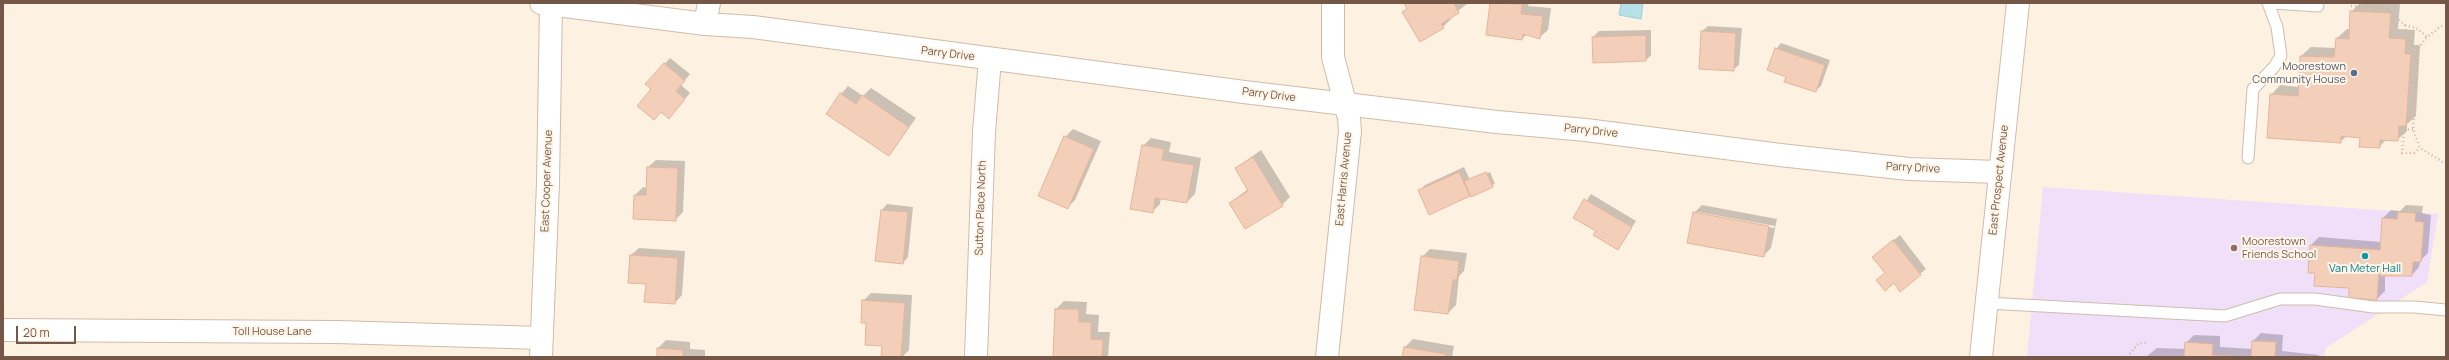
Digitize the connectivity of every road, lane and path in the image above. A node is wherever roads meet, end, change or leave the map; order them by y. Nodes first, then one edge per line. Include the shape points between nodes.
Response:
1 (1333, 3) edge
2 (2018, 3) edge
3 (2268, 3) edge
4 (2272, 3) edge
5 (546, 4) edge
6 (2318, 6) dead end
7 (2351, 6) dead end
8 (707, 13) edge
9 (2405, 25) junction
10 (2446, 25) edge
11 (2427, 37) junction
12 (2418, 49) junction
13 (990, 59) junction
14 (1346, 104) junction
15 (2413, 130) junction
16 (2420, 148) junction
17 (2248, 158) dead end
18 (2446, 164) edge
19 (1999, 172) junction
20 (1987, 303) junction
21 (2446, 310) edge
22 (3, 330) edge
23 (2146, 342) dead end
24 (541, 348) edge
25 (976, 357) edge
26 (1327, 357) edge
27 (1982, 357) edge
28 (2127, 357) edge

1 - 14 street, East Harris Avenue via 1333,57
2 - 19 street, East Prospect Avenue
3 - 17 lane via 2277,27 2281,56 2253,89
4 - 6 lane
5 - 8 street, Parry Drive
5 - 24 street, East Cooper Avenue via 549,148
7 - 9 path via 2386,9
8 - 13 street, Parry Drive via 753,27
9 - 11 path via 2418,29
9 - 12 path via 2409,43
10 - 11 path
11 - 12 path
12 - 15 path
13 - 14 street, Parry Drive
13 - 25 street, Sutton Place North via 984,132
14 - 19 street, Parry Drive via 1586,130 1884,167
14 - 26 street, East Harris Avenue via 1350,131
15 - 16 path
15 - 16 path via 2404,130 2402,153 2414,153
16 - 18 path
19 - 20 street, East Prospect Avenue
20 - 21 lane via 2225,316 2280,299 2315,299 2373,307
20 - 27 street, East Prospect Avenue
22 - 24 street, Toll House Lane via 336,332
23 - 28 path via 2139,343

